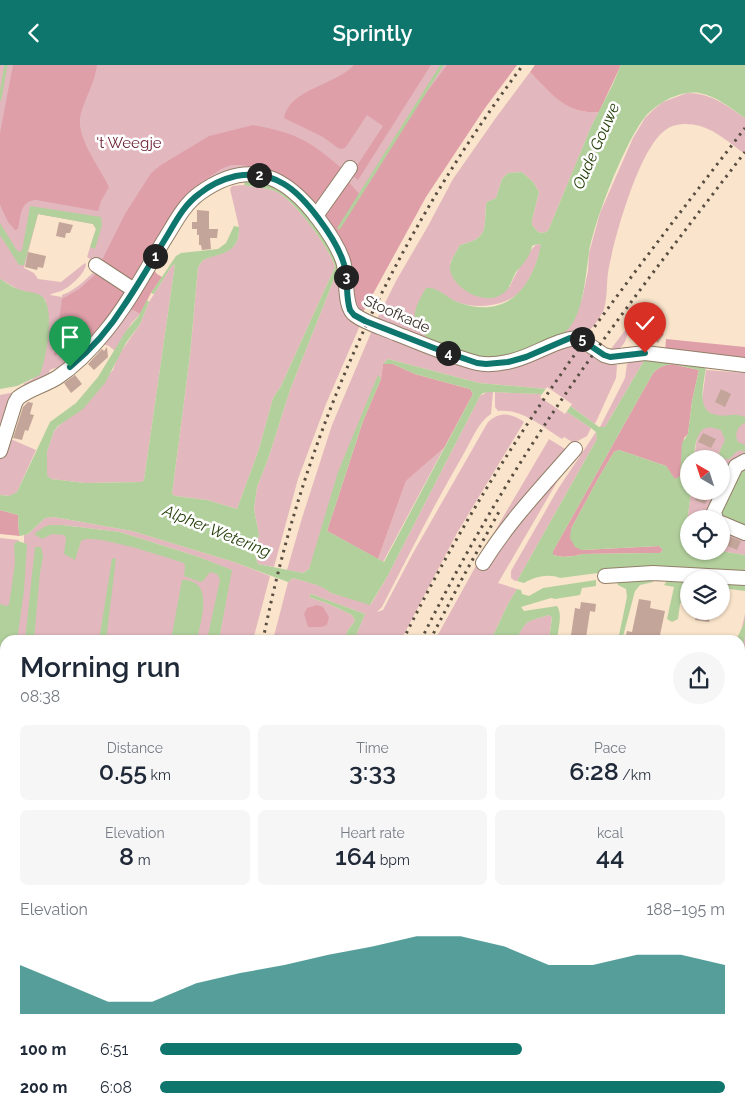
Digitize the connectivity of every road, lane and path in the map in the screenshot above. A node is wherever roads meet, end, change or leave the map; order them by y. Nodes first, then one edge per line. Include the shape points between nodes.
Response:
1 (350, 168) dead end
2 (316, 216) junction
3 (96, 265) dead end
4 (134, 290) junction
5 (745, 365) edge
6 (575, 449) dead end
7 (0, 451) edge
8 (745, 461) edge
9 (715, 510) edge
10 (730, 527) edge
11 (745, 533) edge
12 (483, 563) dead end
13 (605, 576) dead end
14 (745, 578) edge

1 - 2 street
2 - 4 street via 294,191 271,178 254,174 218,182 198,194 185,208
2 - 5 street, Stoofkade via 343,261 348,305 354,315 477,363 508,362 564,340 579,338 610,357 645,353
3 - 4 street
4 - 7 street via 106,331 80,359 58,377 14,403
6 - 12 street via 519,512
8 - 9 street via 736,466
10 - 11 street
13 - 14 street via 652,573

